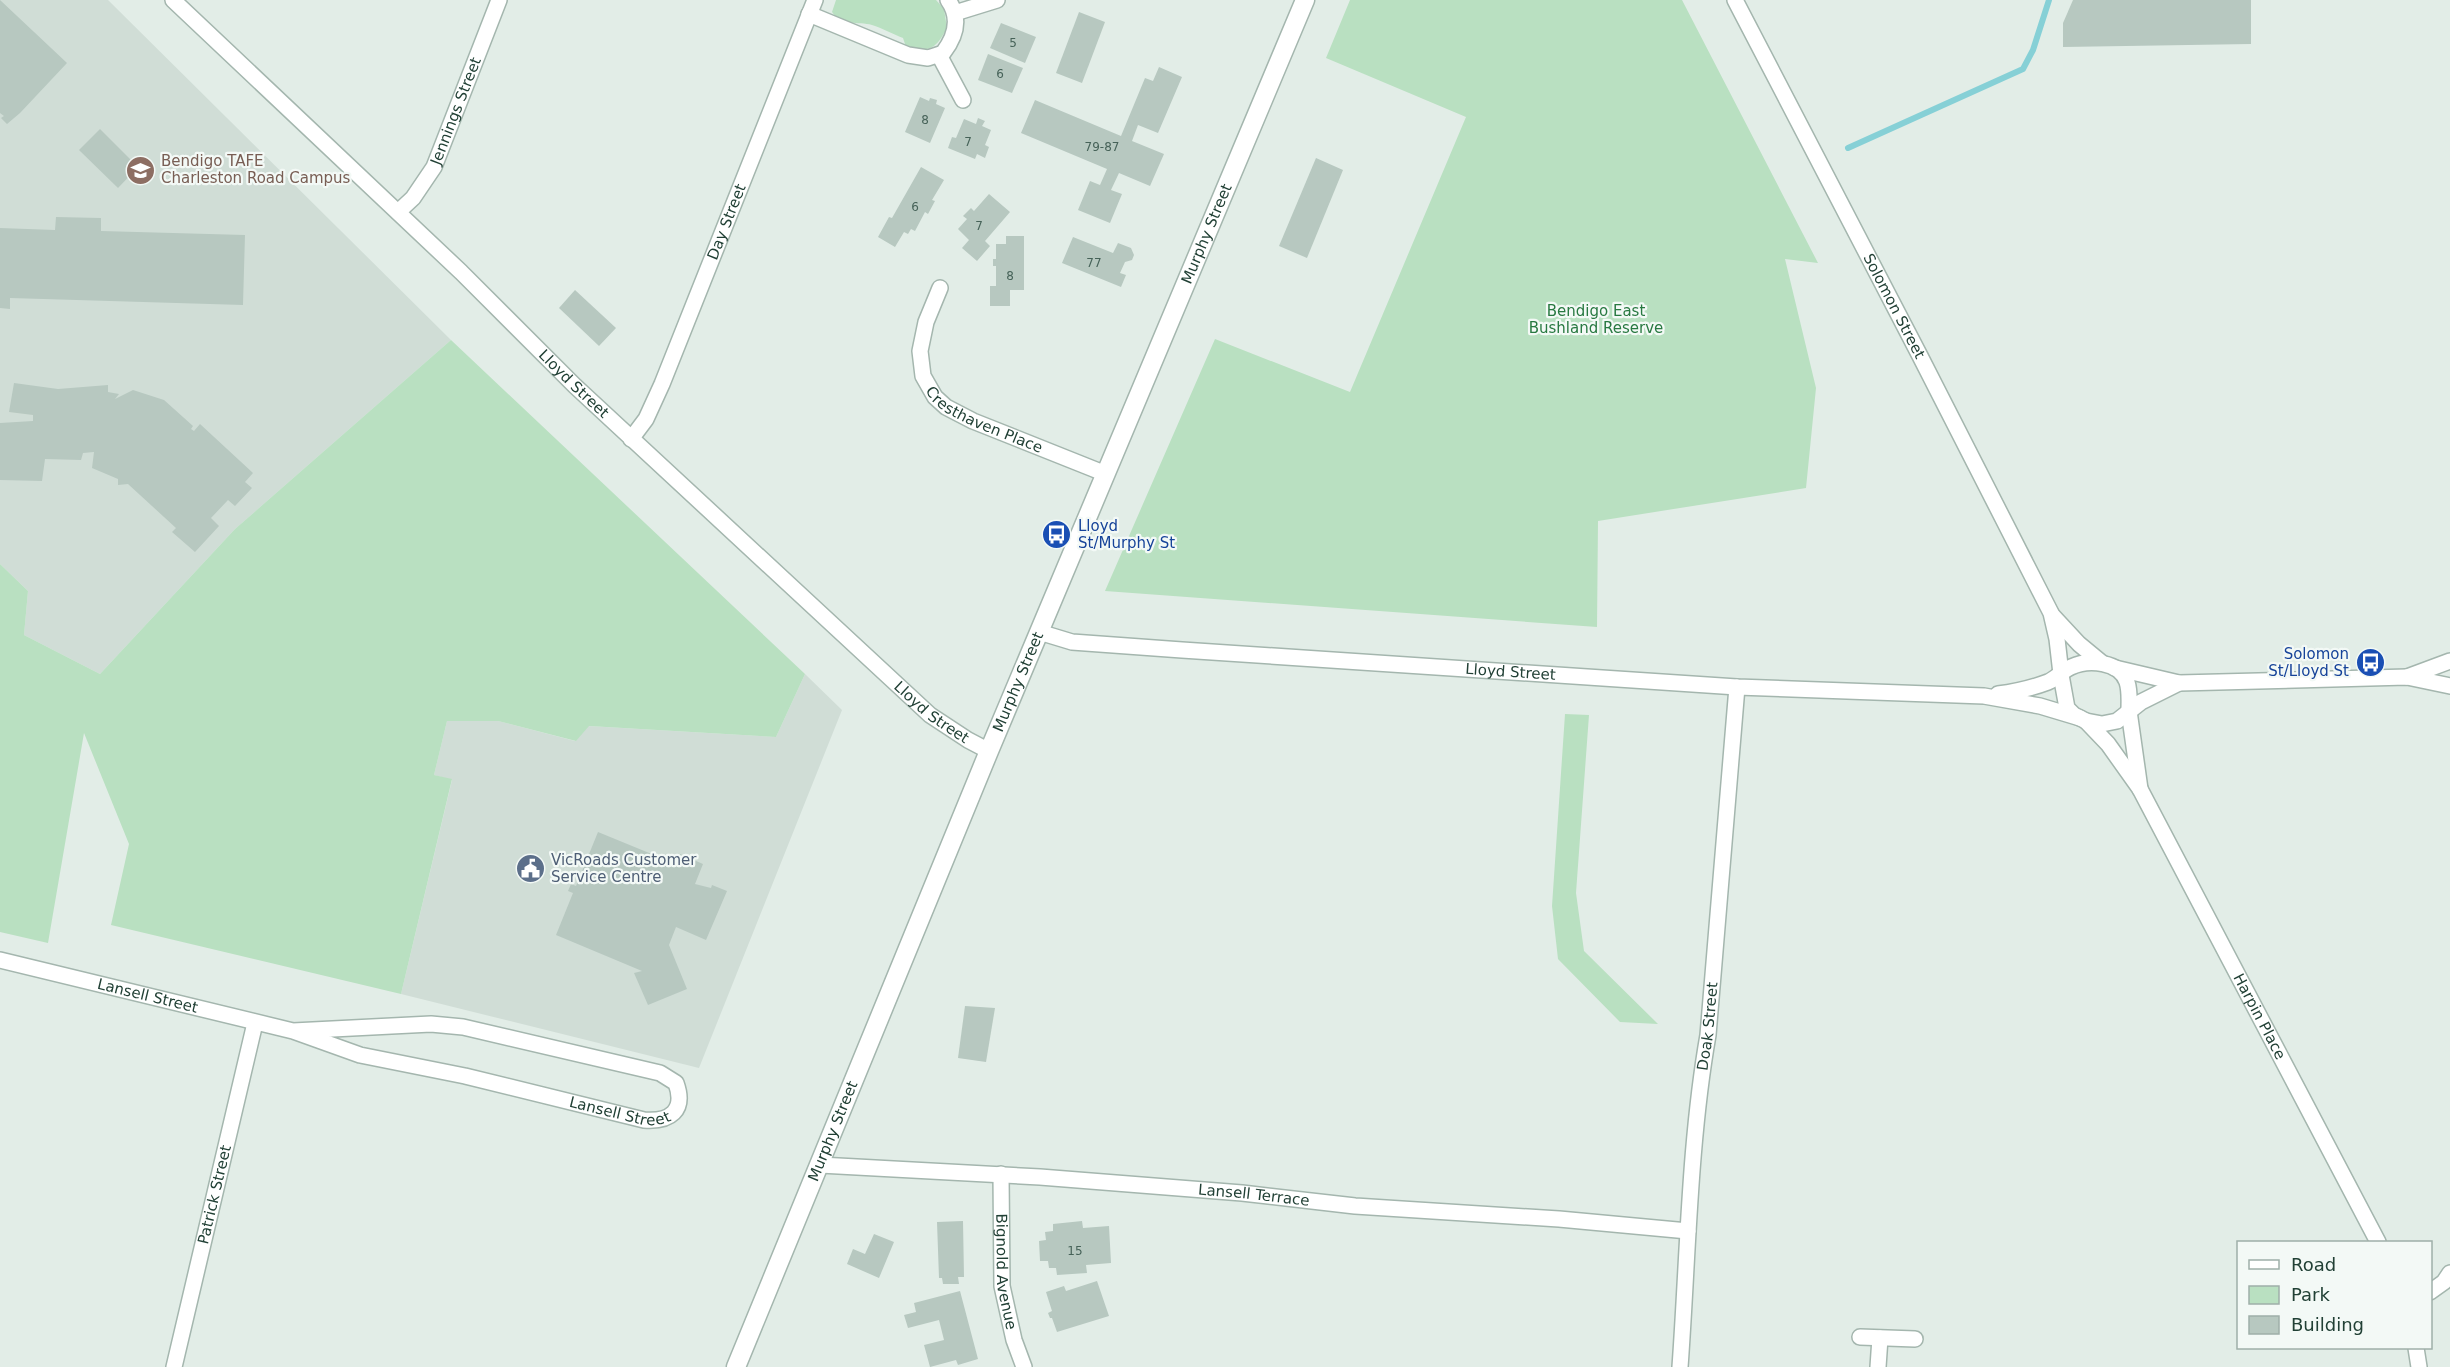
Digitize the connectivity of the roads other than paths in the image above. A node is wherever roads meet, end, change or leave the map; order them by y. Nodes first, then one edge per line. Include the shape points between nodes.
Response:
1 (174, 0) edge
2 (499, 0) edge
3 (997, 0) edge
4 (1305, 0) edge
5 (1735, 0) edge
6 (951, 6) edge
7 (812, 7) edge
8 (939, 55) junction
9 (963, 100) dead end
10 (398, 212) junction
11 (940, 288) dead end
12 (631, 439) junction
13 (1106, 474) junction
14 (2051, 613) junction
15 (1039, 632) junction
16 (2450, 661) edge
17 (2109, 666) junction
18 (2061, 675) junction
19 (2407, 677) junction
20 (2179, 683) junction
21 (2450, 686) edge
22 (1737, 687) junction
23 (1984, 696) junction
24 (2130, 711) junction
25 (2083, 720) junction
26 (989, 751) junction
27 (2140, 789) junction
28 (0, 960) edge
29 (255, 1023) junction
30 (293, 1031) junction
31 (820, 1165) junction
32 (1000, 1174) junction
33 (1688, 1231) junction
34 (2377, 1241) edge
35 (2450, 1273) edge
36 (2432, 1291) edge
37 (1860, 1337) dead end
38 (1880, 1338) junction
39 (1915, 1339) dead end
40 (2416, 1349) edge
41 (174, 1367) edge
42 (736, 1367) edge
43 (1024, 1367) edge
44 (1680, 1367) edge
45 (1878, 1367) edge
46 (2419, 1367) edge

1 - 10 street, Lloyd Street
2 - 10 street, Jennings Street via 434,166 413,198
3 - 6 street
4 - 13 street, Murphy Street
5 - 14 street, Solomon Street
6 - 8 street via 954,33
7 - 8 street via 908,55
7 - 12 street, Day Street via 662,384 646,419
8 - 9 street
10 - 12 street, Lloyd Street
11 - 13 street, Cresthaven Place via 926,322 920,351 923,376 935,397 973,421
12 - 26 street, Lloyd Street via 930,715
13 - 15 street, Murphy Street
14 - 17 street, Solomon Street via 2079,644
14 - 18 street, Solomon Street
15 - 22 street, Lloyd Street via 1085,643
15 - 26 street, Murphy Street
16 - 19 street
17 - 18 street via 2080,664
17 - 20 street
17 - 24 street via 2127,682
18 - 23 street, Lloyd Street via 2034,687
18 - 25 street via 2067,708
19 - 20 street
19 - 21 street
20 - 24 street
22 - 23 street, Lloyd Street
22 - 33 street, Doak Street
23 - 25 street, Lloyd Street via 2040,706
24 - 25 street via 2109,723
24 - 27 street, Harpin Place
25 - 27 street, Harpin Place via 2108,744
26 - 31 street, Murphy Street
27 - 34 street, Harpin Place
28 - 29 street, Lansell Street
29 - 30 street, Lansell Street
29 - 41 street, Patrick Street
30 - 30 street, Lansell Street via 431,1024 463,1027 660,1073 676,1083 679,1100 669,1118 644,1120 360,1055
31 - 32 street, Lansell Terrace
31 - 42 street, Murphy Street
32 - 33 street, Lansell Terrace
32 - 43 street, Bignold Avenue via 1002,1286
33 - 44 street, Doak Street
35 - 36 street
37 - 38 street
38 - 39 street
38 - 45 street
40 - 46 street

